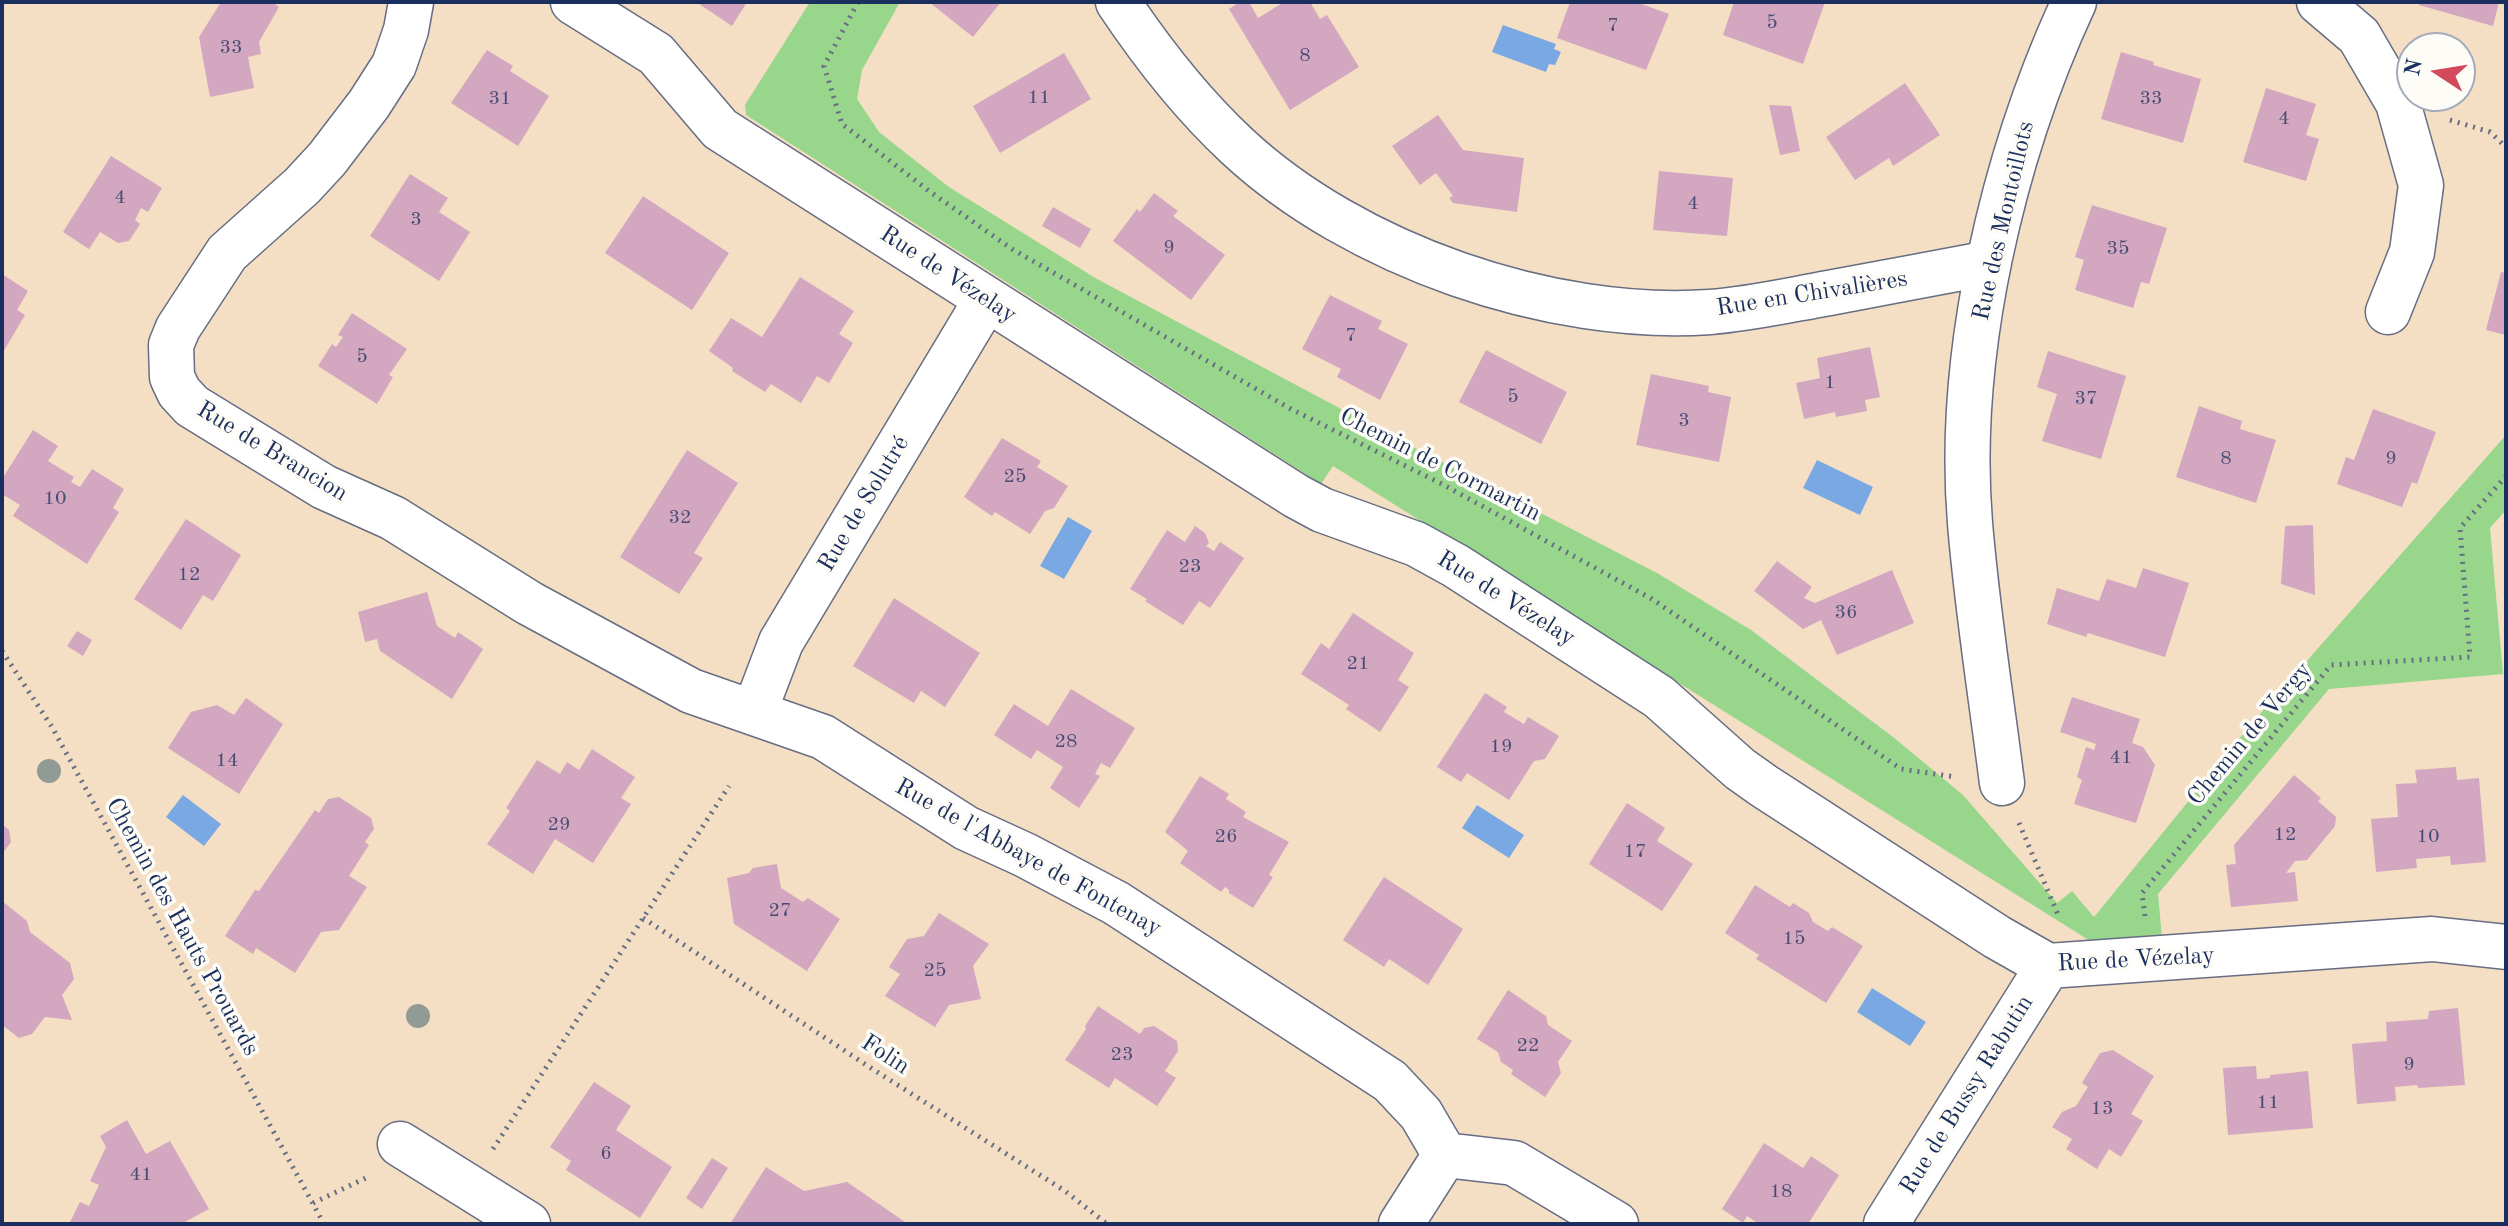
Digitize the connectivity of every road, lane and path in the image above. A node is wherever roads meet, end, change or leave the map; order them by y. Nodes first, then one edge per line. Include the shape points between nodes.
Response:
1 (411, 2) edge
2 (573, 2) edge
3 (858, 2) edge
4 (1118, 2) edge
5 (2074, 2) edge
6 (2319, 2) edge
7 (1989, 263) junction
8 (986, 300) junction
9 (2388, 312) dead end
10 (2506, 476) edge
11 (529, 603) joint
12 (2, 651) edge
13 (754, 713) junction
14 (2002, 783) junction
15 (729, 786) dead end
16 (643, 918) junction
17 (2146, 922) dead end
18 (2506, 947) edge
19 (2058, 953) junction
20 (400, 1144) joint
21 (1445, 1155) junction
22 (469, 1187) junction
23 (313, 1203) junction
24 (324, 1224) edge
25 (528, 1224) edge
26 (1107, 1224) edge
27 (1401, 1224) edge
28 (1616, 1224) edge
29 (1886, 1224) edge

1 - 11 street, Rue de Brancion via 394,65 369,104 302,186 227,253 178,328 171,345 172,377 192,406 324,487 393,518
2 - 8 street, Rue de Vézelay via 656,54 720,129
3 - 14 path, Chemin de Cormartin via 824,66 842,124 1012,249 1291,409 1652,599 1901,769
4 - 7 street, Rue en Chivalières via 1197,105 1283,184 1354,228 1462,275 1575,304 1707,312
5 - 7 street, Rue des Montoillots via 2021,138
6 - 9 street via 2359,36 2398,103 2421,185 2412,252
7 - 14 street, Rue des Montoillots via 1971,393 1970,521
8 - 13 street, Rue de Solutré via 781,642
8 - 19 street, Rue de Vézelay via 1308,503 1416,544 1456,566 1659,697 1764,786 1997,937
10 - 17 path, Chemin de Vergy via 2460,528 2470,657 2331,665 2142,893
11 - 13 street, Rue de l'Abbaye de Fontenay via 691,691
12 - 23 path, Chemin des Hauts Prouards via 52,727
13 - 21 street, Rue de l'Abbaye de Fontenay via 823,737 966,828 1116,903 1390,1081 1421,1114
14 - 19 path
15 - 16 path
16 - 22 path
16 - 26 path, Folin via 1065,1191
18 - 19 street, Rue de Vézelay via 2432,939
19 - 29 street, Rue de Bussy Rabutin
20 - 22 street
20 - 23 path via 369,1177
21 - 27 street
21 - 28 street via 1514,1163
22 - 25 street
23 - 24 path, Chemin des Hauts Prouards

